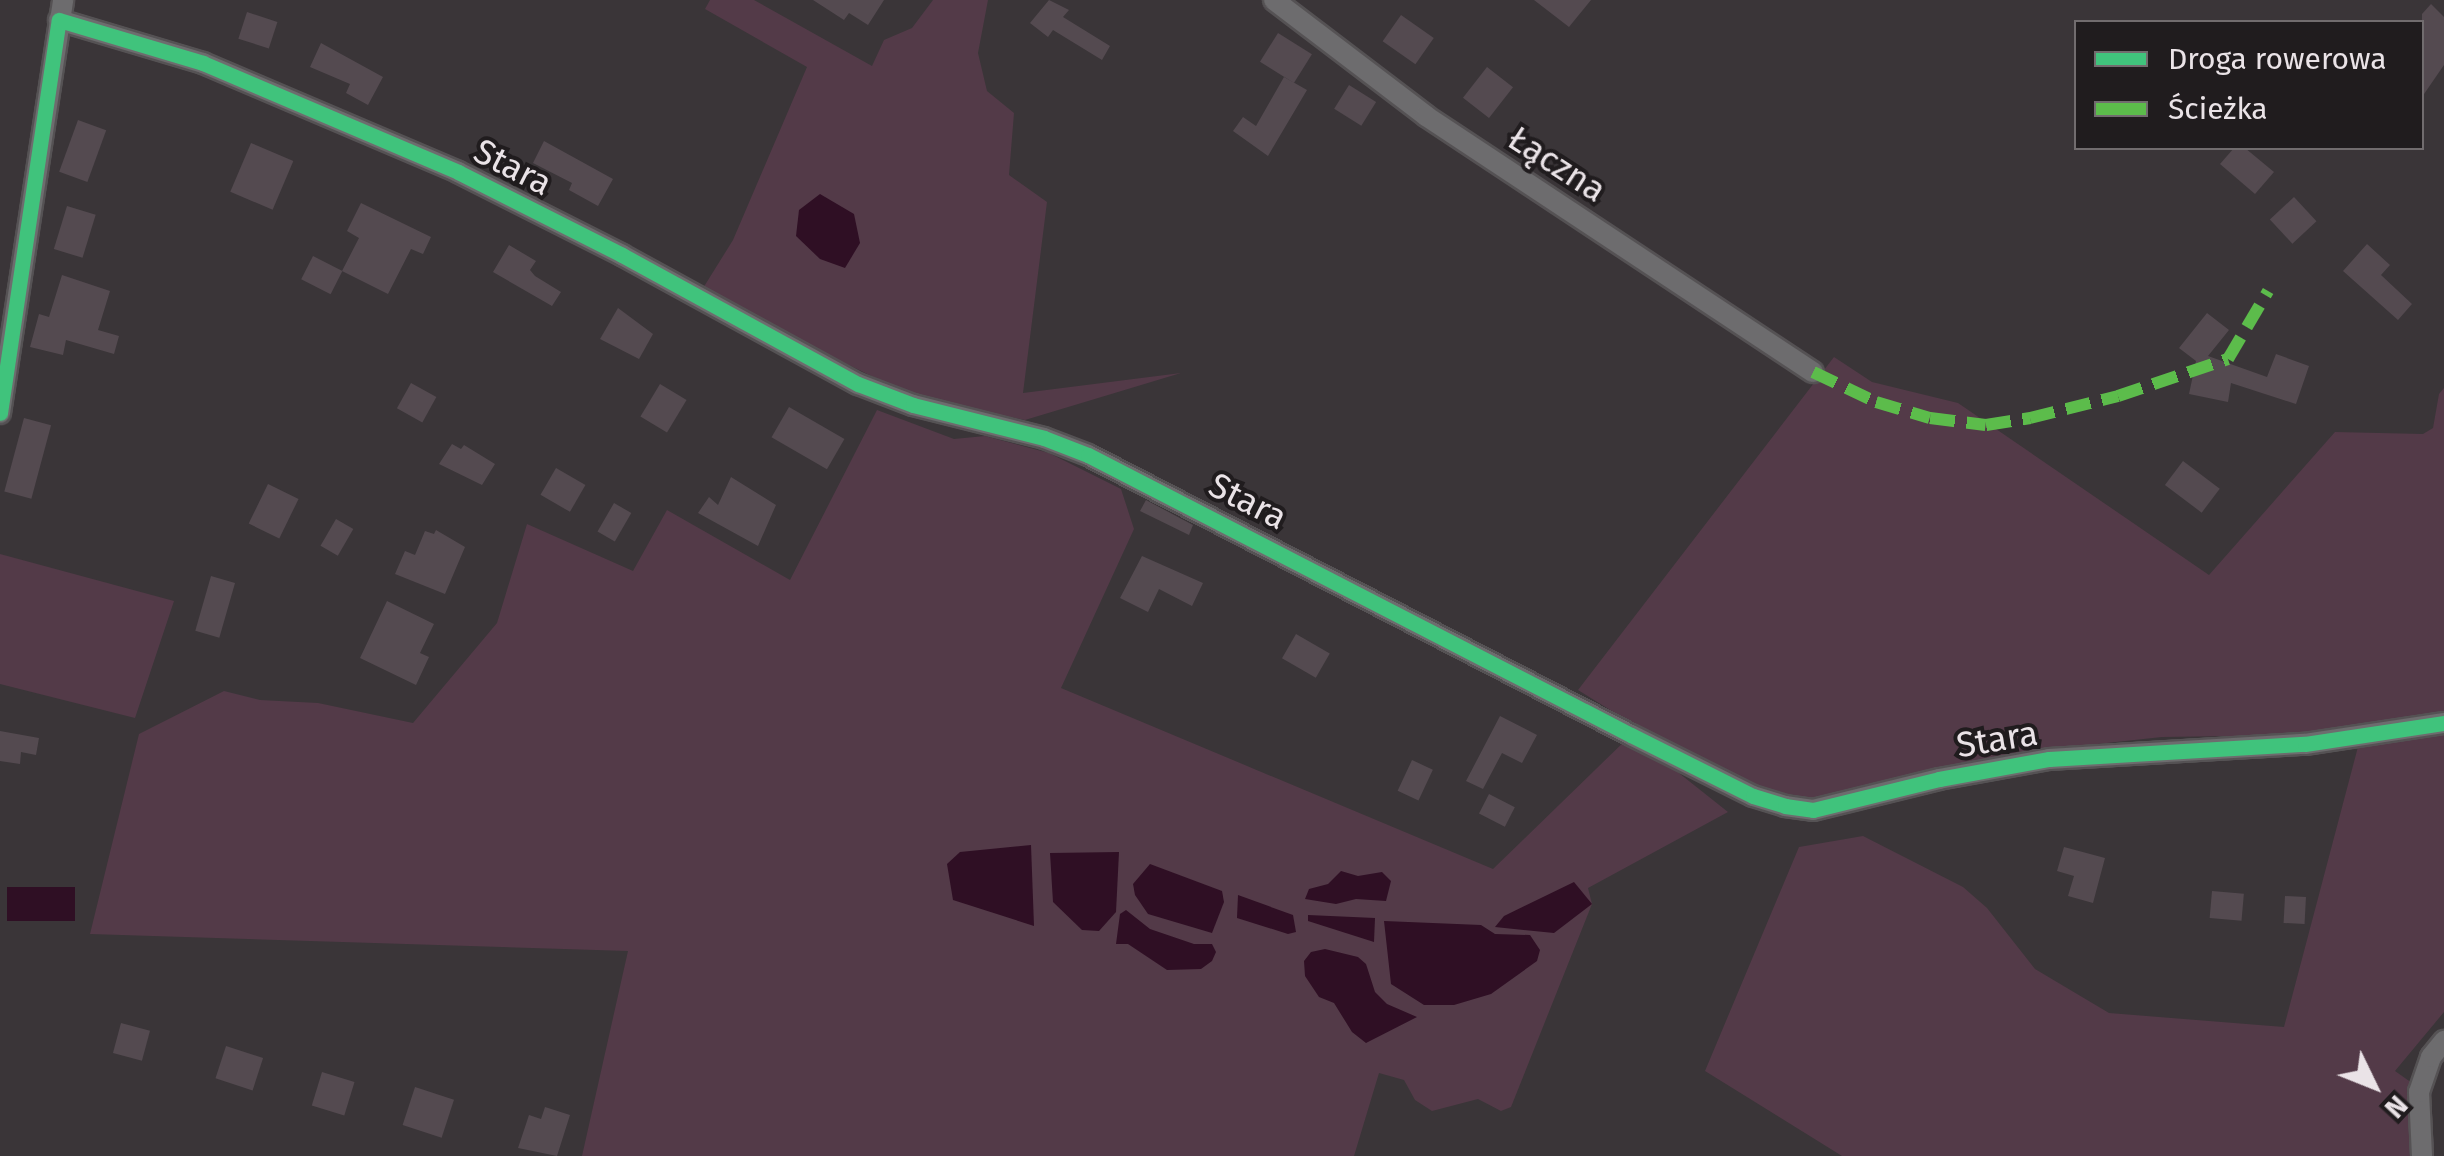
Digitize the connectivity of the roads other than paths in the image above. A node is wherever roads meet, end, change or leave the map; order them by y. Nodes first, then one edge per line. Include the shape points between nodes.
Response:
1 (1274, 0) edge
2 (61, 10) edge
3 (3, 370) edge
4 (1813, 372) dead end
5 (0, 413) edge
6 (2444, 724) edge
7 (2444, 1041) edge
8 (2422, 1156) edge

1 - 4 street, Łączna via 1440,126
2 - 3 street
2 - 6 street, Stara via 458,172 858,384 1088,455 1744,791 1813,810 1939,778 2049,760 2306,744
3 - 5 street
7 - 8 street via 2419,1092

